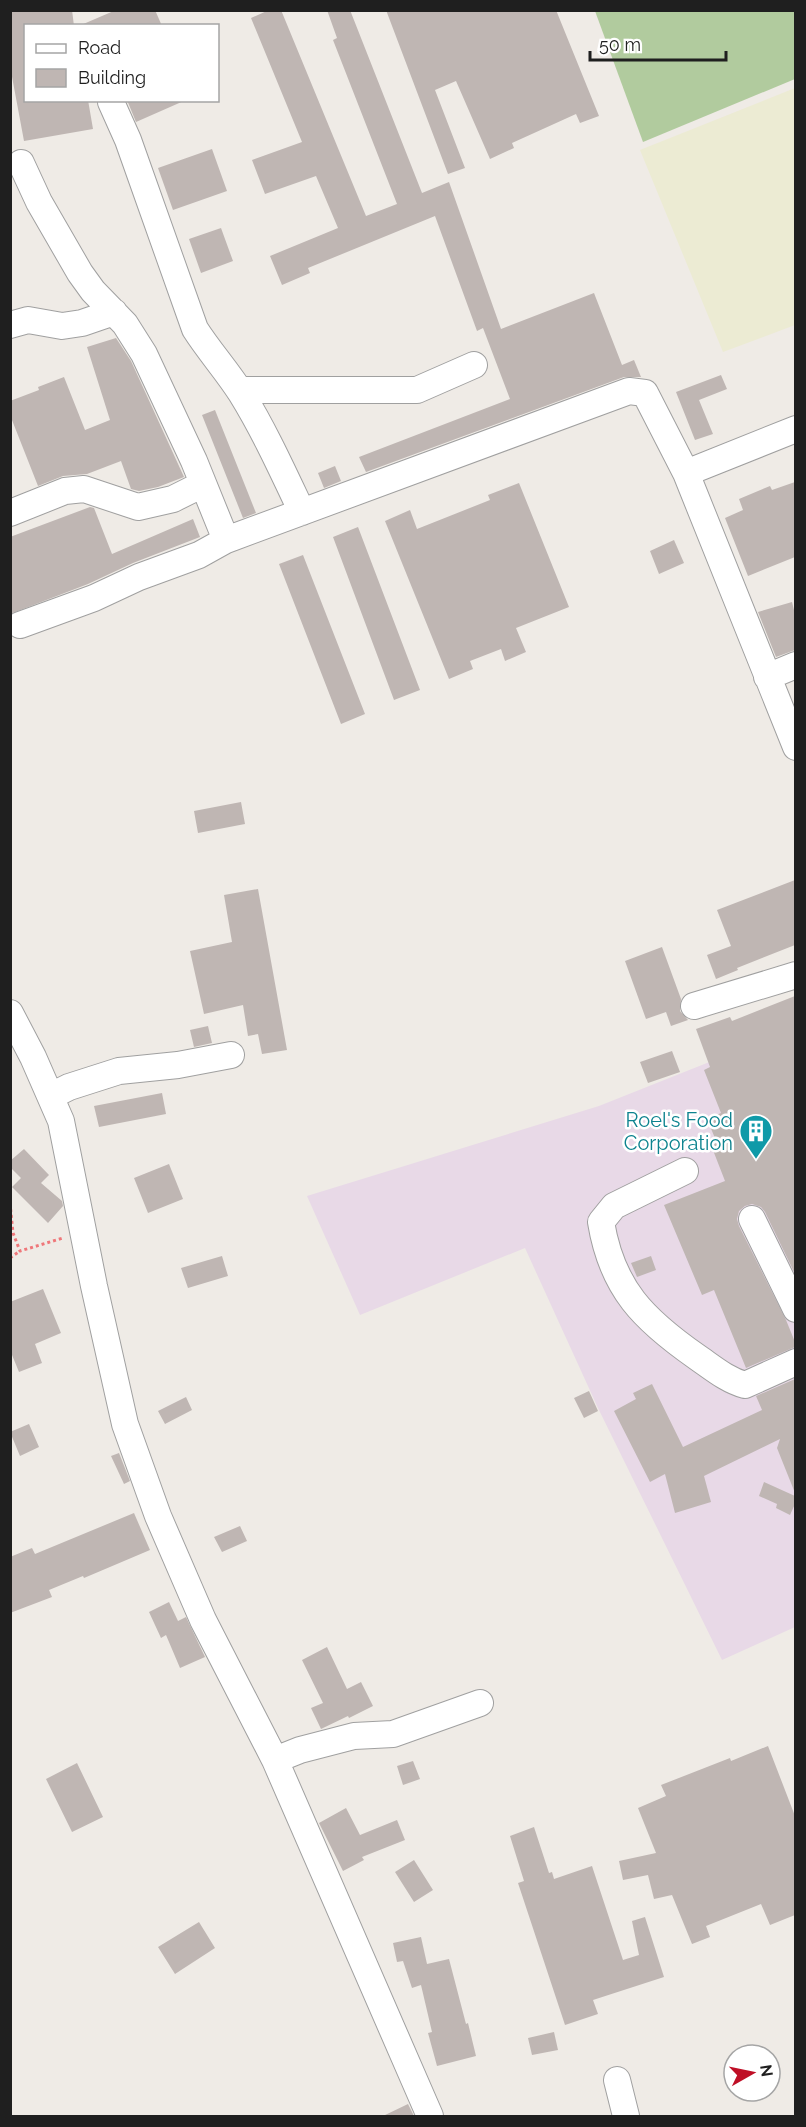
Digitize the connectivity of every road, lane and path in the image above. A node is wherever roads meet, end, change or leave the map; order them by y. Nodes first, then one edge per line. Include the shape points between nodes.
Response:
1 (111, 102) edge
2 (21, 163) dead end
3 (114, 312) junction
4 (10, 325) edge
5 (474, 365) dead end
6 (239, 390) junction
7 (795, 429) edge
8 (686, 473) junction
9 (202, 484) junction
10 (302, 512) junction
11 (10, 513) edge
12 (226, 540) junction
13 (20, 625) dead end
14 (795, 665) edge
15 (767, 677) junction
16 (795, 747) edge
17 (795, 975) edge
18 (694, 1006) dead end
19 (10, 1014) edge
20 (231, 1055) dead end
21 (51, 1096) junction
22 (685, 1171) dead end
23 (10, 1203) edge
24 (752, 1219) dead end
25 (82, 1232) junction
26 (20, 1251) junction
27 (10, 1258) edge
28 (795, 1309) edge
29 (795, 1362) edge
30 (480, 1703) dead end
31 (275, 1760) junction
32 (617, 2079) dead end
33 (430, 2116) edge
34 (626, 2116) edge

1 - 6 street via 195,329
2 - 3 street via 80,273
3 - 4 street via 62,326 28,320
3 - 9 street via 144,354
5 - 6 street via 417,390
6 - 10 street
7 - 8 street
8 - 10 street via 645,393 629,392
8 - 15 street
9 - 11 street via 173,499 138,507 84,489 65,491
9 - 12 street
10 - 12 street
12 - 13 street via 199,555
14 - 15 street
15 - 16 street
17 - 18 street
19 - 21 street
20 - 21 street via 119,1071
21 - 25 street via 61,1121
22 - 29 street via 614,1206 601,1222 606,1248 628,1296 651,1321 733,1382 745,1385
23 - 26 path
24 - 28 street
25 - 26 path
25 - 31 street via 125,1424 158,1516 203,1620
26 - 27 path
30 - 31 street via 393,1734 354,1736
31 - 33 street
32 - 34 street

